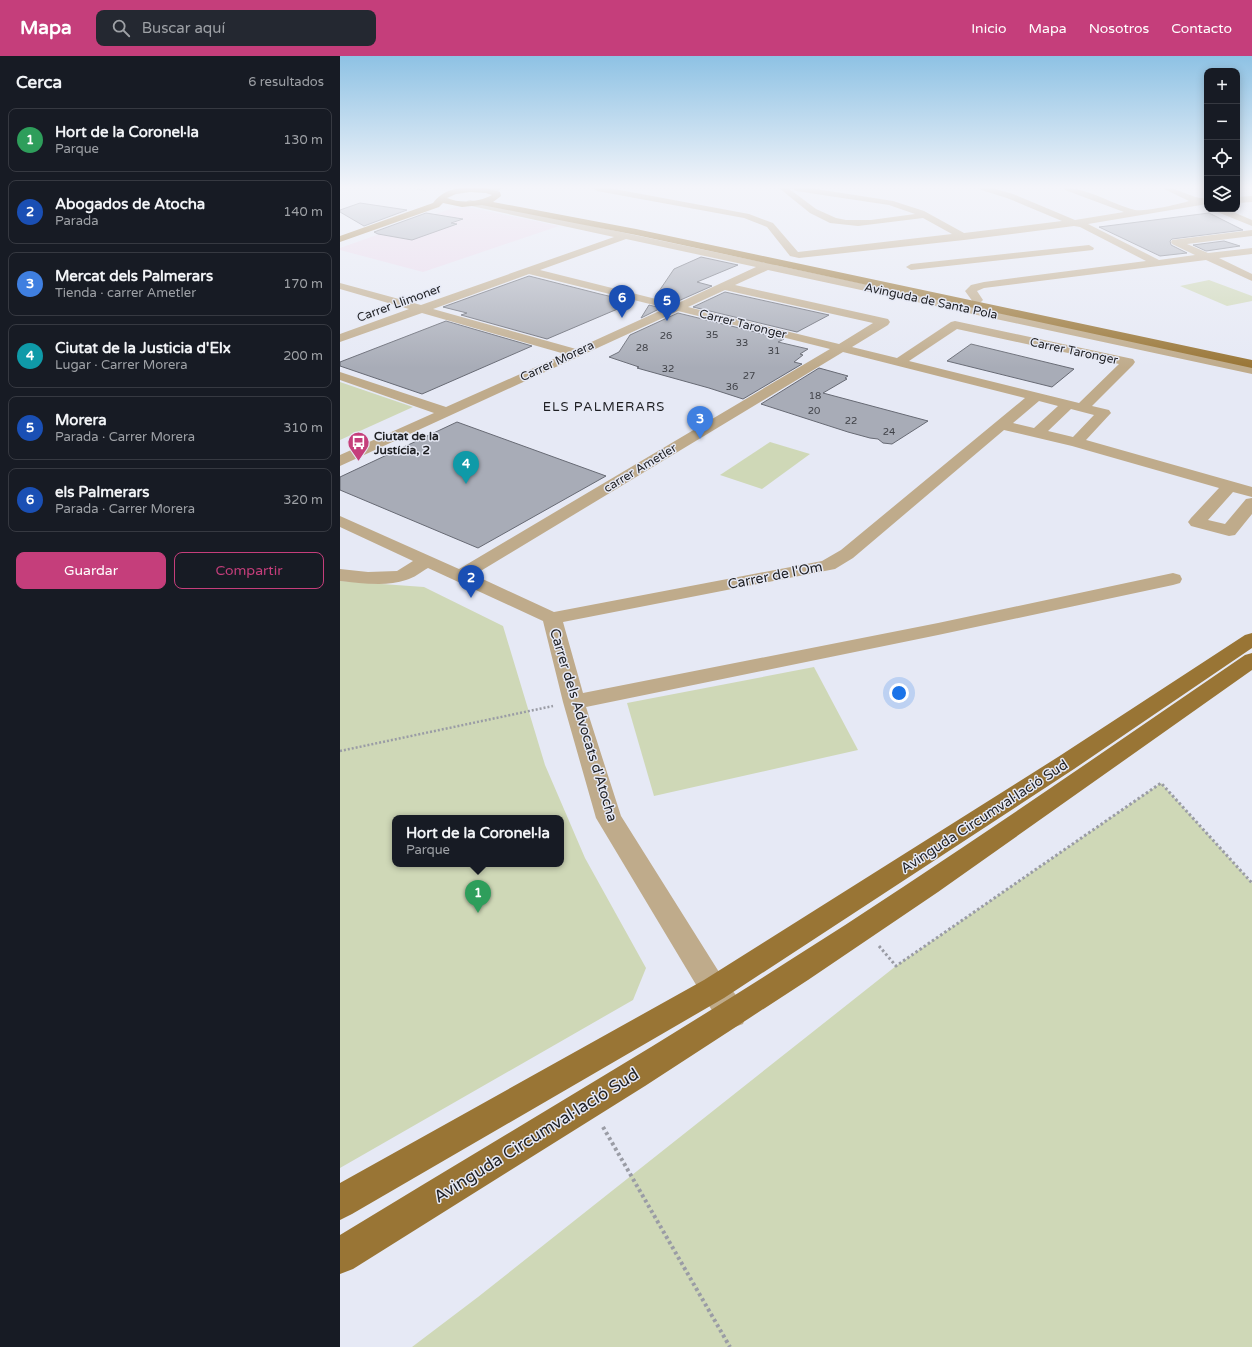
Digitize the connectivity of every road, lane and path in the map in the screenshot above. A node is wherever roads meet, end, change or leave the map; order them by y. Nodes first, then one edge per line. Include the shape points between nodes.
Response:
1 (592, 248) edge
2 (694, 248) edge
3 (707, 248) edge
4 (724, 248) edge
5 (790, 248) edge
6 (859, 248) edge
7 (872, 248) edge
8 (1087, 248) edge
9 (1128, 248) edge
10 (1189, 248) edge
11 (1252, 251) edge
12 (796, 255) junction
13 (1022, 255) junction
14 (1208, 257) junction
15 (770, 262) junction
16 (810, 262) junction
17 (1158, 263) junction
18 (911, 267) dead end
19 (1252, 269) edge
20 (529, 271) junction
21 (1238, 271) junction
22 (1061, 275) junction
23 (1252, 278) edge
24 (340, 286) edge
25 (723, 286) junction
26 (977, 300) junction
27 (676, 307) junction
28 (421, 309) junction
29 (340, 338) edge
30 (841, 348) junction
31 (576, 353) junction
32 (1251, 358) edge
33 (898, 362) junction
34 (1252, 370) edge
35 (340, 376) edge
36 (1036, 396) junction
37 (1068, 404) junction
38 (1083, 408) junction
39 (446, 412) junction
40 (1002, 425) junction
41 (1037, 433) junction
42 (1076, 442) junction
43 (340, 461) edge
44 (1229, 486) junction
45 (1252, 492) edge
46 (1252, 503) edge
47 (340, 521) edge
48 (427, 561) junction
49 (340, 575) edge
50 (460, 576) junction
51 (1173, 579) dead end
52 (552, 618) junction
53 (1252, 639) edge
54 (1252, 660) edge
55 (574, 702) junction
56 (340, 751) edge
57 (1252, 882) edge
58 (862, 928) junction
59 (714, 989) junction
60 (732, 1014) junction
61 (589, 1102) junction
62 (340, 1202) edge
63 (340, 1256) edge
64 (730, 1347) edge

1 - 20 street, Carrer Llimoner
2 - 15 street, Avinguda de Santa Pola
3 - 15 main road, Avinguda de Santa Pola
4 - 15 main road, Avinguda de Santa Pola
5 - 12 street
6 - 12 street
7 - 16 street via 825,254
8 - 13 street
9 - 17 street
10 - 14 street
11 - 14 street
12 - 15 main road, Avinguda de Santa Pola
12 - 16 main road, Avinguda de Santa Pola
13 - 18 street
13 - 22 street
14 - 17 street
14 - 21 street
15 - 16 main road, Avinguda de Santa Pola via 798,265
15 - 25 street, Carrer Morera
15 - 32 main road, Avinguda de Santa Pola
15 - 34 street, Avinguda de Santa Pola
16 - 26 main road, Avinguda de Santa Pola
17 - 22 street
19 - 21 street
20 - 27 street, Carrer Taronger
20 - 28 street, Carrer Llimoner
21 - 23 street
22 - 26 street via 984,284 971,291
24 - 28 street
25 - 27 street, Carrer Morera
25 - 30 street via 884,322
26 - 32 main road, Avinguda de Santa Pola
27 - 30 street, Carrer Taronger
27 - 31 street, Carrer Morera
28 - 29 street, Carrer Llimoner
28 - 31 street
30 - 33 street, Carrer Taronger
30 - 50 street, carrer Ametler
31 - 39 street, Carrer Morera
33 - 36 street, Carrer Taronger
33 - 38 street, Carrer Taronger via 955,325 1128,362
35 - 39 street
36 - 37 street, Carrer Taronger
36 - 40 street, Carrer de l'Om
37 - 38 street, Carrer Taronger
37 - 41 street
38 - 42 street via 1104,413
39 - 43 street, Carrer Morera
40 - 41 street
40 - 52 street, Carrer de l'Om via 847,554 828,565
41 - 42 street
42 - 44 street
44 - 45 street
44 - 46 street via 1197,522 1229,531
47 - 48 street, Carrer dels Advocats d'Atocha
48 - 49 street via 401,576 368,578
48 - 50 street, Carrer dels Advocats d'Atocha
50 - 52 street, Carrer dels Advocats d'Atocha
51 - 55 street
52 - 55 street, Carrer dels Advocats d'Atocha
53 - 59 main road, Avinguda Circumval·lació Sud via 1066,763
54 - 58 main road, Avinguda Circumval·lació Sud via 985,846
55 - 56 path
55 - 59 street, Carrer dels Advocats d'Atocha via 610,818
57 - 58 path via 1161,783 896,966
58 - 60 main road, Avinguda Circumval·lació Sud
59 - 60 street
59 - 62 main road, Avinguda Circumval·lació Sud
60 - 61 main road, Avinguda Circumval·lació Sud
61 - 63 main road, Avinguda Circumval·lació Sud
61 - 64 path

